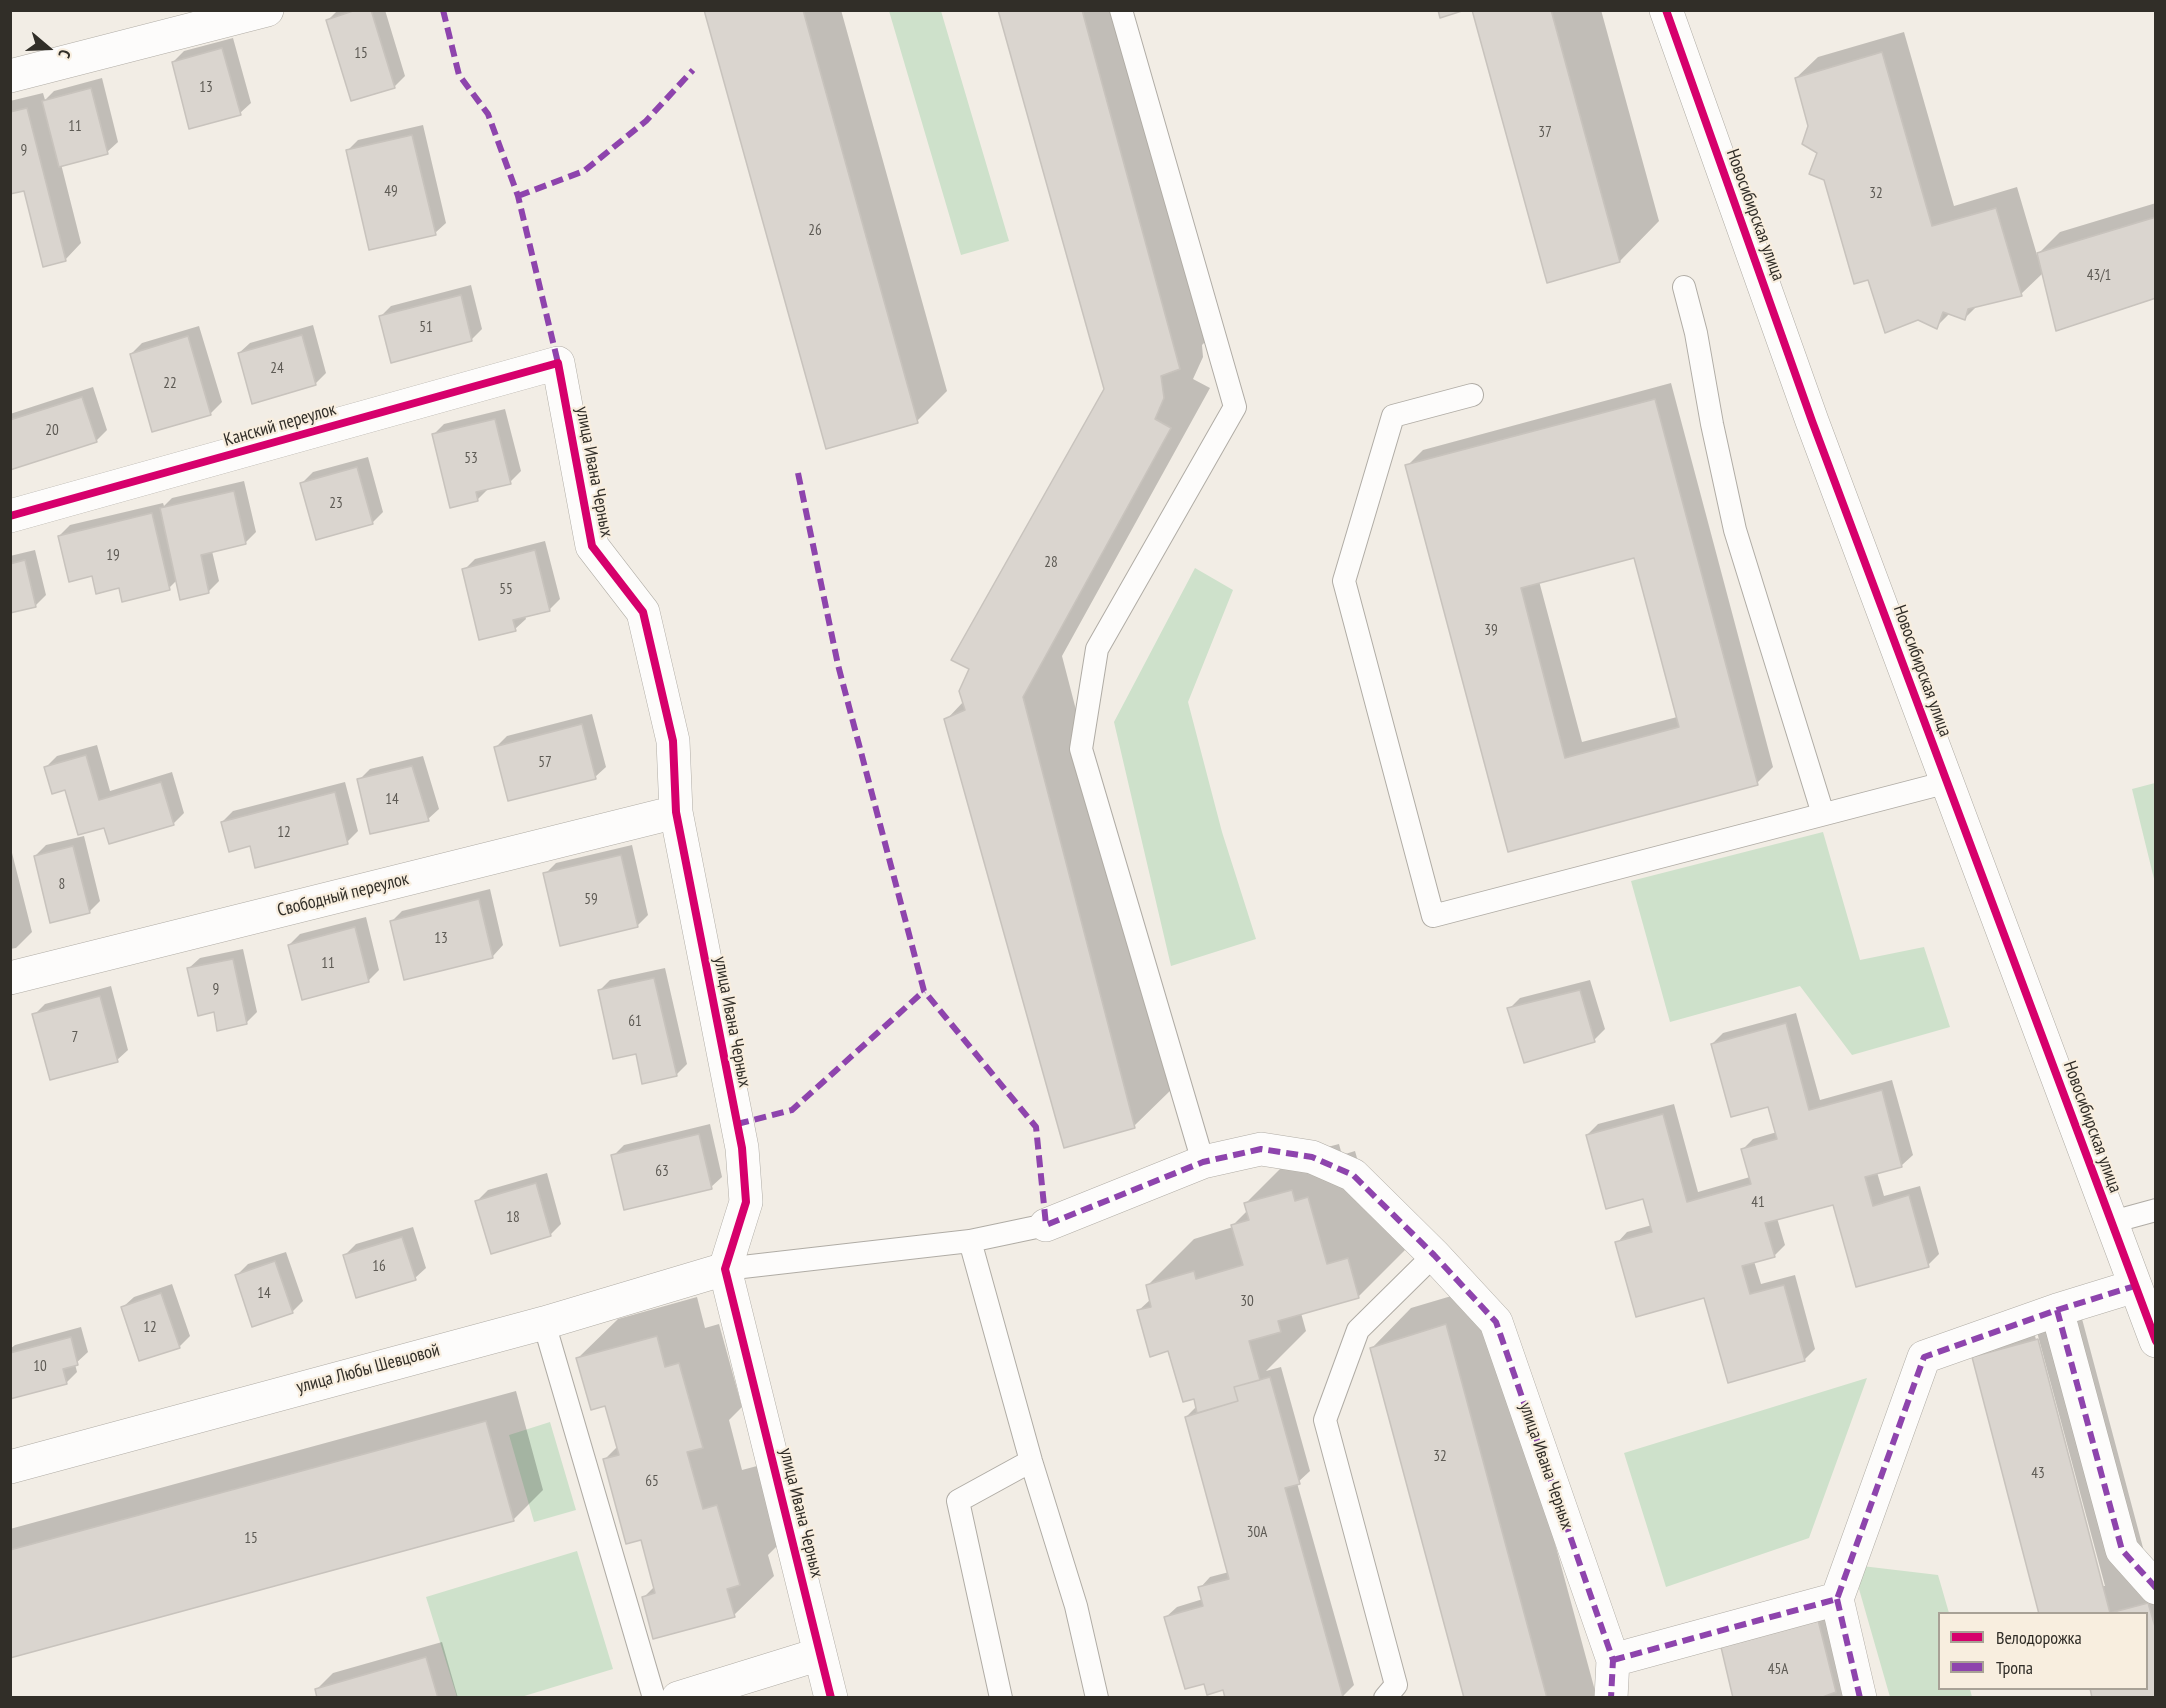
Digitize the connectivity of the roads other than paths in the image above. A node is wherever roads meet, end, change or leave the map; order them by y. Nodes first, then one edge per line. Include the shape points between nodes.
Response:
1 (267, 10) edge
2 (1121, 10) edge
3 (1666, 10) edge
4 (10, 76) edge
5 (1684, 287) dead end
6 (558, 363) joint
7 (1472, 395) dead end
8 (10, 516) edge
9 (1948, 782) junction
10 (676, 812) junction
11 (1823, 814) junction
12 (10, 978) edge
13 (1203, 1162) junction
14 (2156, 1210) edge
15 (2112, 1222) junction
16 (1046, 1225) joint
17 (970, 1241) junction
18 (1434, 1255) junction
19 (725, 1269) junction
20 (2135, 1286) junction
21 (2057, 1310) junction
22 (544, 1323) junction
23 (2156, 1341) edge
24 (1031, 1461) junction
25 (10, 1467) edge
26 (2156, 1588) edge
27 (1837, 1599) junction
28 (820, 1654) junction
29 (1613, 1660) junction
30 (654, 1698) edge
31 (678, 1698) edge
32 (831, 1698) edge
33 (1001, 1698) edge
34 (1097, 1698) edge
35 (1385, 1698) edge
36 (1611, 1698) edge
37 (1860, 1698) edge

1 - 4 street
2 - 13 lane via 1235,407 1097,649 1081,749
3 - 9 street, Новосибирская улица via 1812,421
5 - 11 lane via 1735,530
6 - 8 street, Канский переулок
6 - 10 street, улица Ивана Черных via 592,546 644,612 673,741
7 - 11 lane via 1393,416 1344,581 1433,916
9 - 11 lane
9 - 15 street, Новосибирская улица
10 - 12 street, Свободный переулок
10 - 19 street, улица Ивана Черных via 742,1148 746,1202
13 - 16 street, улица Ивана Черных
13 - 18 street, улица Ивана Черных via 1261,1149 1312,1157 1353,1175
14 - 15 lane
15 - 20 street, Новосибирская улица
16 - 17 lane
17 - 19 lane
17 - 24 lane
18 - 29 street, улица Ивана Черных via 1496,1322
18 - 35 lane via 1358,1330 1325,1420 1396,1685
19 - 22 street, улица Любы Шевцовой
19 - 28 street, улица Ивана Черных
20 - 21 street
20 - 23 street, Новосибирская улица
21 - 26 street via 2122,1550
21 - 27 street via 1924,1357
22 - 25 street, улица Любы Шевцовой
22 - 30 lane
24 - 33 lane via 958,1501
24 - 34 lane via 1076,1606
27 - 29 street
27 - 37 street
28 - 31 street
28 - 32 street, улица Ивана Черных
29 - 36 street, улица Ивана Черных

